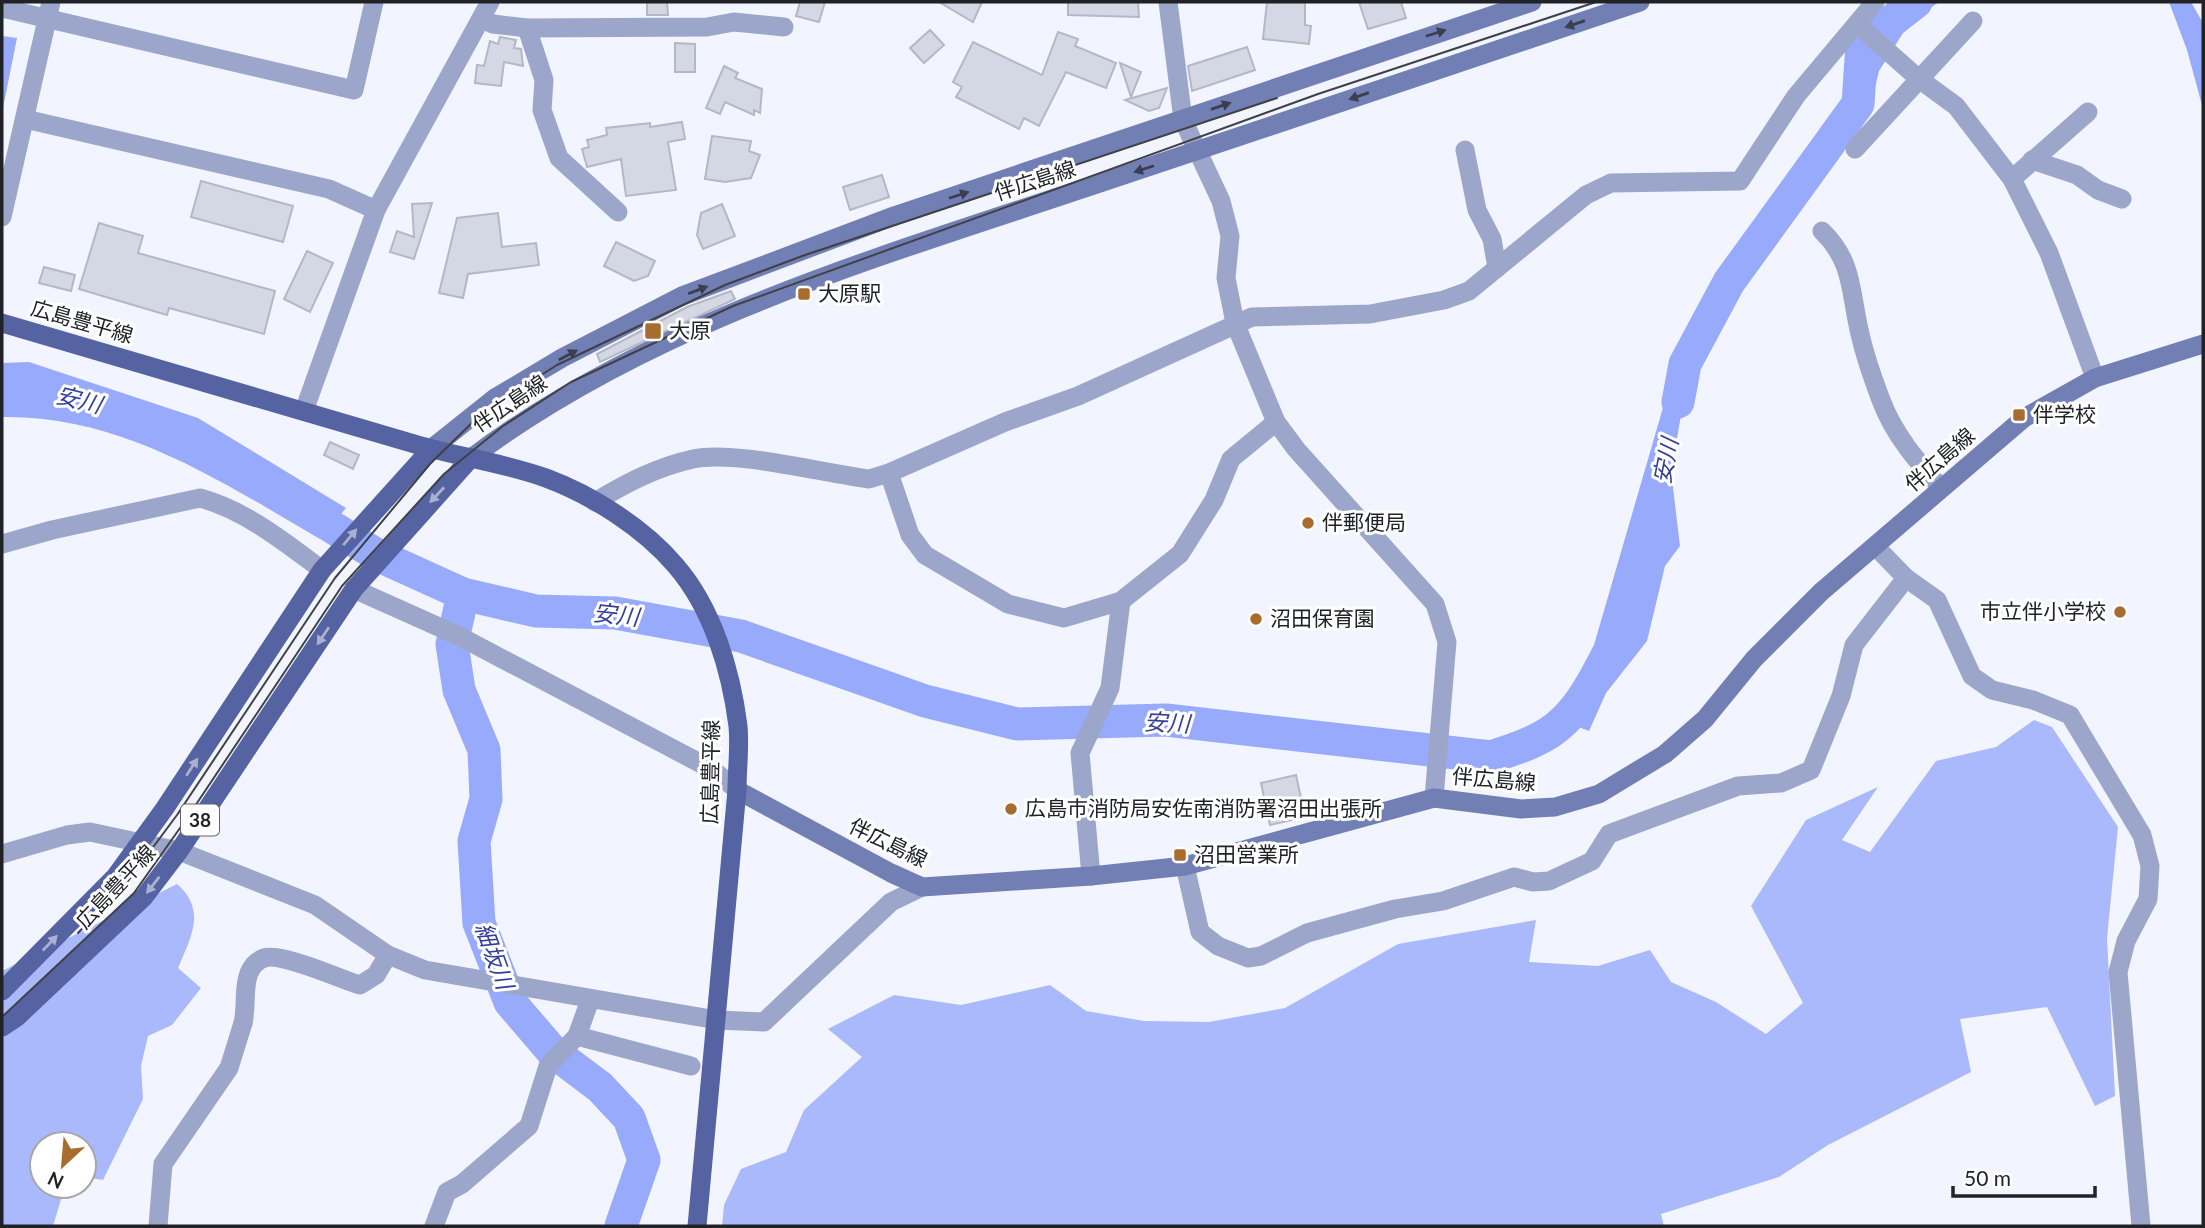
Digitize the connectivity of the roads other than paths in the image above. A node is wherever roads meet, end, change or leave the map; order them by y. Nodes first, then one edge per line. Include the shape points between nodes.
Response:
1 (374, 2) edge
2 (1168, 2) edge
3 (1532, 2) edge
4 (1640, 2) edge
5 (1875, 2) edge
6 (2, 8) edge
7 (49, 10) edge
8 (486, 10) edge
9 (1973, 21) dead end
10 (784, 27) dead end
11 (1861, 28) junction
12 (527, 29) junction
13 (1915, 76) junction
14 (2088, 112) dead end
15 (25, 120) junction
16 (1183, 120) junction
17 (1856, 149) dead end
18 (1465, 150) dead end
19 (1198, 151) junction
20 (2032, 160) junction
21 (7, 170) edge
22 (2012, 179) junction
23 (2122, 199) dead end
24 (376, 210) junction
25 (618, 212) dead end
26 (894, 216) junction
27 (2, 217) edge
28 (1822, 231) dead end
29 (908, 247) junction
30 (1497, 268) junction
31 (2, 323) edge
32 (1235, 323) junction
33 (2203, 344) edge
34 (2095, 378) junction
35 (304, 411) junction
36 (1276, 422) junction
37 (431, 449) junction
38 (471, 458) junction
39 (889, 473) junction
40 (1941, 488) junction
41 (595, 502) junction
42 (2, 544) edge
43 (1875, 546) junction
44 (326, 566) junction
45 (1906, 578) junction
46 (358, 585) junction
47 (1121, 601) junction
48 (737, 790) junction
49 (1435, 791) junction
50 (138, 844) junction
51 (179, 851) junction
52 (2, 854) edge
53 (1185, 866) junction
54 (1091, 876) junction
55 (922, 887) junction
56 (388, 955) junction
57 (2, 991) edge
58 (590, 1000) junction
59 (717, 1020) junction
60 (2, 1027) edge
61 (572, 1040) junction
62 (691, 1066) dead end
63 (158, 1226) edge
64 (434, 1226) edge
65 (697, 1226) edge
66 (2141, 1226) edge

1 - 7 street via 354,90
2 - 16 street
16 -> 3 main road, 伴広島線
4 -> 19 main road, 伴広島線
5 - 11 street
6 - 7 street
7 - 15 street
8 - 12 street via 493,24
8 - 24 street
9 - 13 street
10 - 12 street via 734,23
11 - 13 street
11 - 30 street via 1796,96 1740,181 1611,183 1586,195
12 - 25 street via 544,80 542,110 559,158
13 - 17 street
13 - 22 street via 1956,106
14 - 20 street
15 - 21 street
15 - 24 street via 329,189
16 - 19 street
26 -> 16 main road, 伴広島線
18 - 30 street via 1477,210 1492,239
19 -> 29 main road, 伴広島線
19 - 32 street via 1221,201 1230,236 1226,278
20 - 22 street
20 - 23 street
21 - 27 street
22 - 34 street via 2049,253
24 - 35 street
26 - 29 main road
37 -> 26 main road, 伴広島線 via 495,398 682,296
28 - 40 street via 1839,247 1847,265 1860,336 1882,403 1902,443
29 - 38 main road, 伴広島線 via 699,326 524,418
30 - 32 street via 1469,291 1444,300 1370,314 1252,317
31 - 35 main road, 広島豊平線
32 - 36 street
32 - 39 street via 1078,396
33 - 34 main road, 伴広島線
34 - 40 main road, 伴広島線 via 2024,418
35 - 37 main road, 広島豊平線
36 - 47 street via 1231,459 1213,500 1180,554
36 - 49 street via 1435,604 1447,642
37 - 38 main road, 広島豊平線
44 -> 37 main road, 広島豊平線 / 38
38 - 41 main road, 広島豊平線 via 545,478
38 -> 46 main road, 広島豊平線 / 38
39 - 41 street via 869,479 724,457 694,459 633,478
39 - 47 street via 910,535 925,555 1008,604 1064,618
40 - 43 main road, 伴広島線
41 - 48 main road, 広島豊平線 via 642,534 675,564 696,593 726,668 738,728
42 - 44 street via 200,498 216,502
43 - 45 street
43 - 49 main road, 伴広島線 via 1754,659 1705,719 1665,754 1599,794 1555,807 1521,809
50 -> 44 main road, 広島豊平線 / 38
45 - 53 street via 1854,645 1841,696 1811,770 1781,783 1738,786 1609,834 1592,861 1549,881 1514,877 1443,901 1307,933 1248,958 1218,946 1200,932
45 - 66 street via 1937,600 1972,676 1992,690 2070,715 2142,835 2150,866 2148,899 2126,941 2118,972
46 - 48 street via 713,770
46 -> 51 main road, 広島豊平線 / 38
47 - 54 street via 1110,688 1080,753
48 - 55 main road, 伴広島線
48 - 59 main road, 広島豊平線
49 - 53 main road, 伴広島線
50 - 51 street
50 - 52 street via 90,832
57 -> 50 main road, 広島豊平線 / 38 via 115,877
51 - 56 street via 315,905
51 -> 60 main road, 広島豊平線 / 38 via 144,897
53 - 54 main road, 伴広島線
54 - 55 main road, 伴広島線
55 - 59 street via 891,902 764,1022
56 - 58 street via 425,970
56 - 63 street via 376,975 360,985 280,958 265,957 254,964 247,977 243,1023 229,1068 163,1164
58 - 59 street
58 - 61 street
59 - 65 main road, 広島豊平線
61 - 62 street
61 - 64 street via 548,1066 529,1126 447,1192

